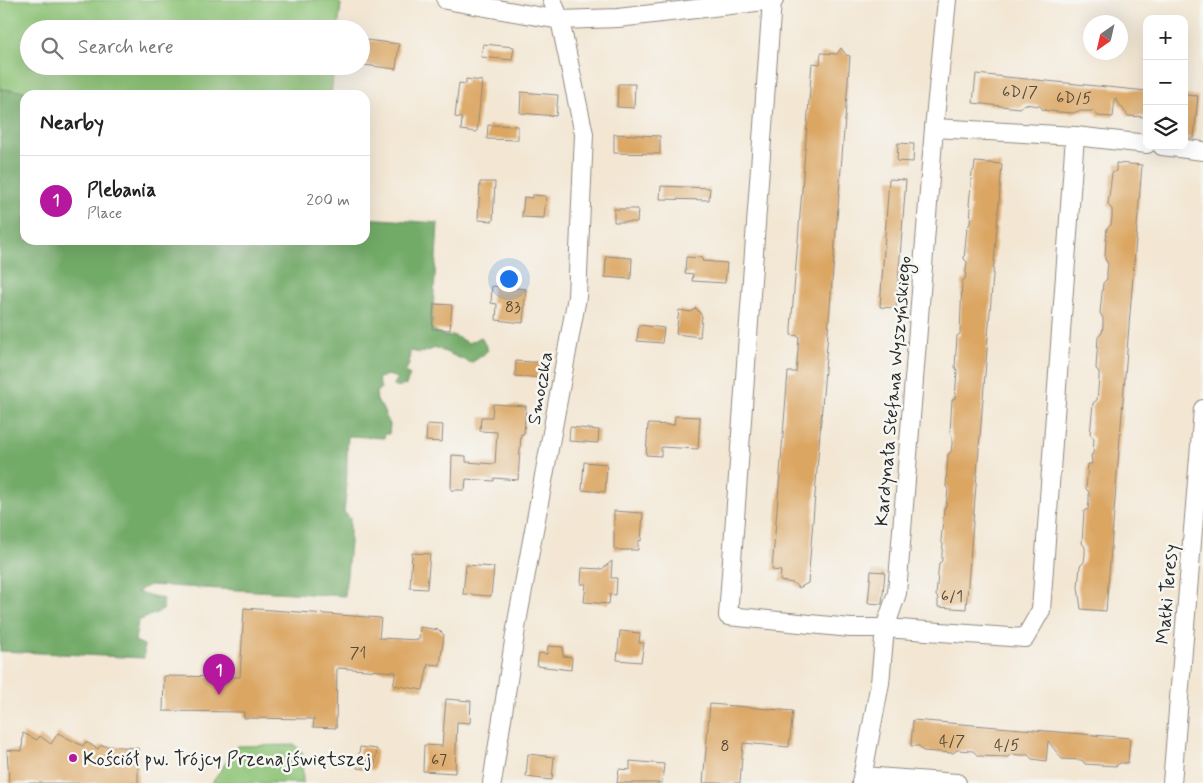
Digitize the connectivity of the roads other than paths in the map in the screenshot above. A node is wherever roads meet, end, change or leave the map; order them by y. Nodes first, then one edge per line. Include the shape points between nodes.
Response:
1 (446, 0) edge
2 (552, 0) edge
3 (773, 0) edge
4 (947, 0) edge
5 (560, 20) junction
6 (934, 128) junction
7 (1075, 136) junction
8 (1143, 144) edge
9 (1188, 149) edge
10 (1203, 151) edge
11 (1203, 409) edge
12 (885, 628) junction
13 (862, 780) edge
14 (492, 783) edge
15 (957, 783) edge
16 (1172, 783) edge

1 - 5 street
2 - 5 street, Smoczka
3 - 5 street via 618,18
3 - 12 street via 728,616 851,628
4 - 6 street, Kardynała Stefana Wyszyńskiego
5 - 14 street, Smoczka via 584,134 577,298 517,622
6 - 7 street
6 - 12 street, Kardynała Stefana Wyszyńskiego via 898,593
7 - 8 street
7 - 12 street via 1040,610 1024,638
9 - 10 street
11 - 16 street, Matki Teresy
12 - 13 street, Kardynała Stefana Wyszyńskiego via 880,683
13 - 15 street

